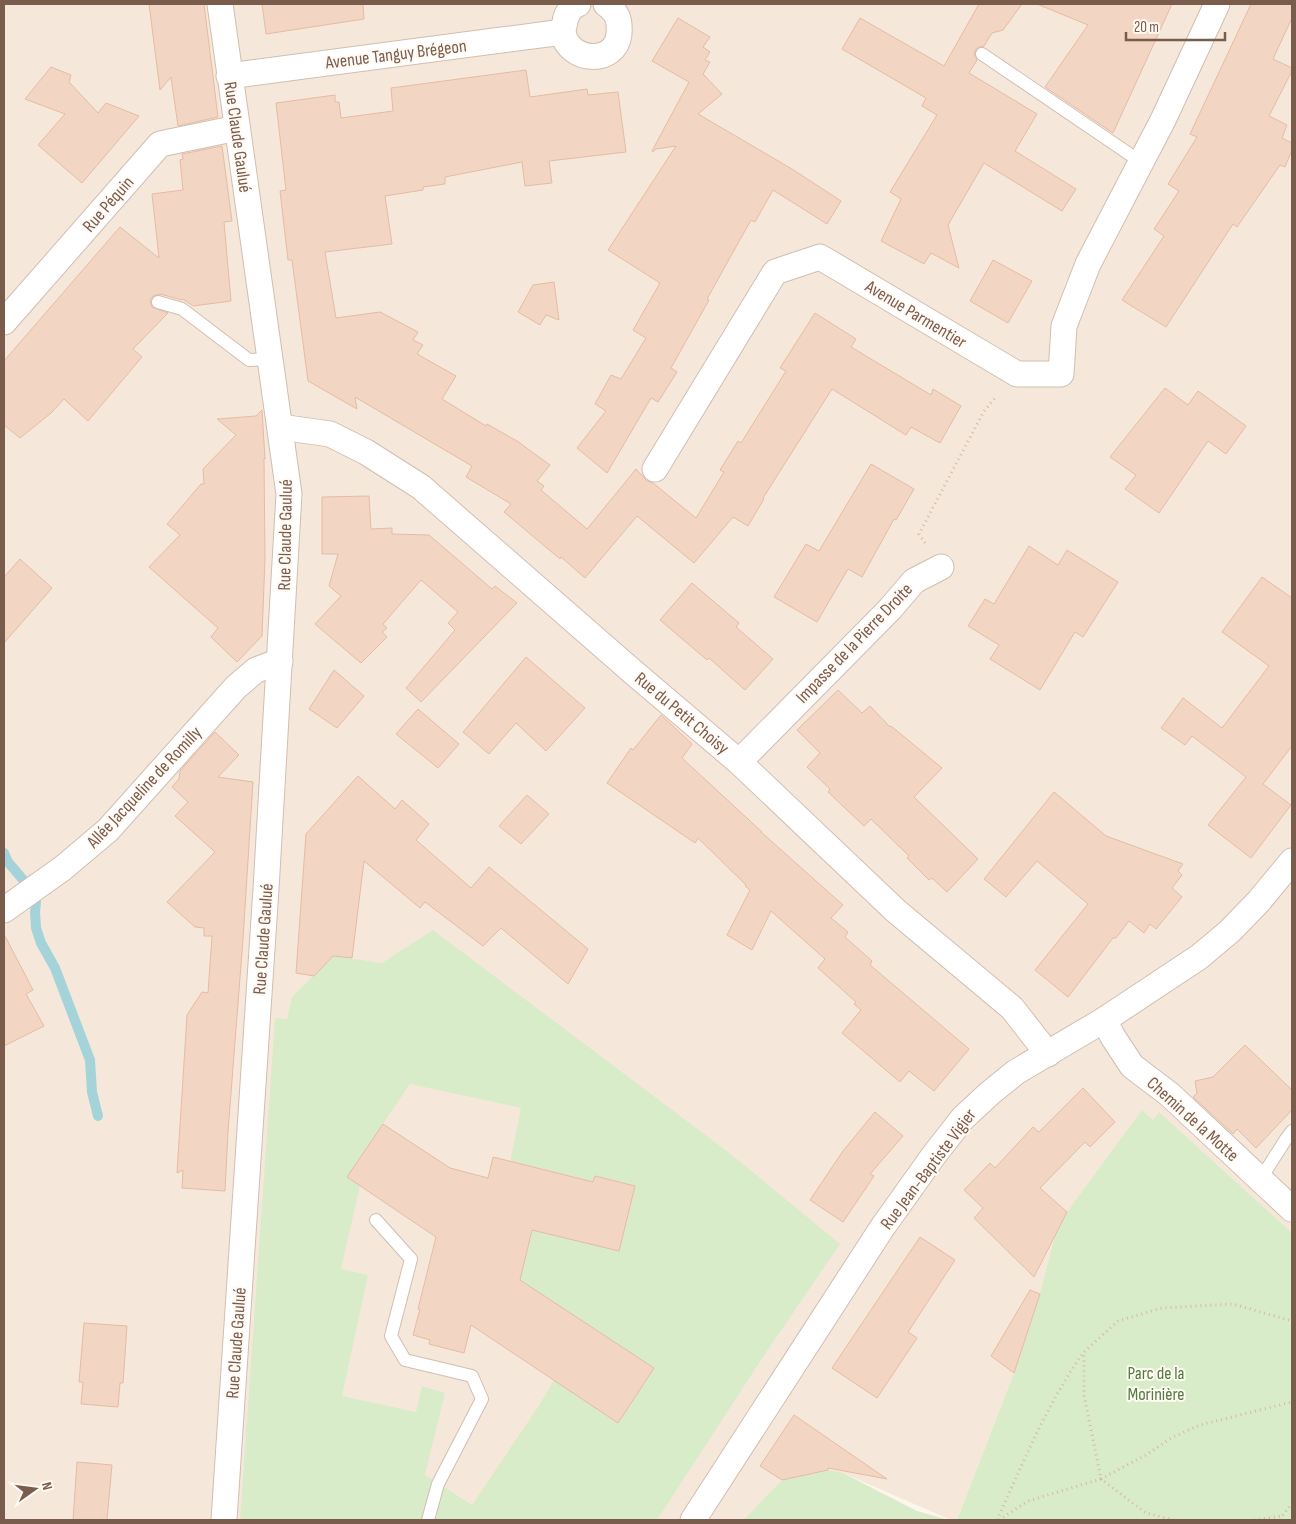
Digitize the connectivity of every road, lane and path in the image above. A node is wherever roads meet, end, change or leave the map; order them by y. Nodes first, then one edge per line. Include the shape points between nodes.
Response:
1 (220, 4) edge
2 (578, 4) edge
3 (606, 4) edge
4 (1217, 4) edge
5 (563, 32) junction
6 (982, 54) dead end
7 (229, 76) junction
8 (237, 128) junction
9 (1141, 162) junction
10 (158, 302) dead end
11 (4, 322) edge
12 (271, 359) junction
13 (1017, 374) junction
14 (280, 427) junction
15 (655, 469) dead end
16 (941, 567) joint
17 (280, 661) junction
18 (739, 762) junction
19 (1292, 861) edge
20 (4, 910) edge
21 (1104, 1020) junction
22 (1048, 1054) junction
23 (1292, 1131) edge
24 (1260, 1180) junction
25 (1292, 1209) edge
26 (376, 1220) dead end
27 (1292, 1321) edge
28 (1084, 1352) junction
29 (1292, 1402) edge
30 (1101, 1479) junction
31 (1292, 1503) edge
32 (1281, 1518) edge
33 (224, 1520) edge
34 (428, 1520) edge
35 (693, 1520) edge
36 (998, 1520) edge
37 (1174, 1520) edge
38 (1254, 1520) edge

1 - 7 street, Rue Claude Gaulué
2 - 5 street via 566,16
3 - 5 street via 620,22 618,41 611,50 601,56 580,54 569,46
4 - 9 street
5 - 7 street, Avenue Tanguy Brégeon
6 - 9 lane
7 - 8 street, Rue Claude Gaulué
8 - 11 street, Rue Péquin via 160,144
8 - 12 street, Rue Claude Gaulué
9 - 13 street via 1088,264 1064,326 1061,374
10 - 12 lane via 182,309 249,360
12 - 14 street, Rue Claude Gaulué
13 - 15 street, Avenue Parmentier via 820,257 775,272
13 - 16 path via 984,411 920,534
14 - 17 street, Rue Claude Gaulué via 289,494
14 - 18 street, Rue du Petit Choisy via 330,434 366,452 421,487
16 - 18 street, Impasse de la Pierre Droite via 914,581
17 - 20 street, Allée Jacqueline de Romilly via 256,670 236,687 108,830 64,868
17 - 33 street, Rue Claude Gaulué
18 - 22 street, Rue du Petit Choisy via 896,911 1012,1008
19 - 21 street, Rue Jean-Baptiste Vigier via 1230,930 1199,957
21 - 22 street, Rue Jean-Baptiste Vigier
21 - 24 street, Chemin de la Motte via 1132,1066 1168,1094
22 - 35 street, Rue Jean-Baptiste Vigier via 1016,1072 983,1099 963,1118 934,1155 882,1228
23 - 24 lane
24 - 25 street, Chemin de la Motte
26 - 34 lane via 411,1259 391,1336 405,1360 472,1376 482,1399 438,1484
27 - 28 path via 1233,1304 1162,1308 1118,1321
28 - 30 path via 1084,1396
28 - 36 path via 1042,1423
29 - 30 path via 1200,1425
30 - 36 path via 1028,1501
30 - 37 path via 1146,1513
31 - 32 path
32 - 38 path

